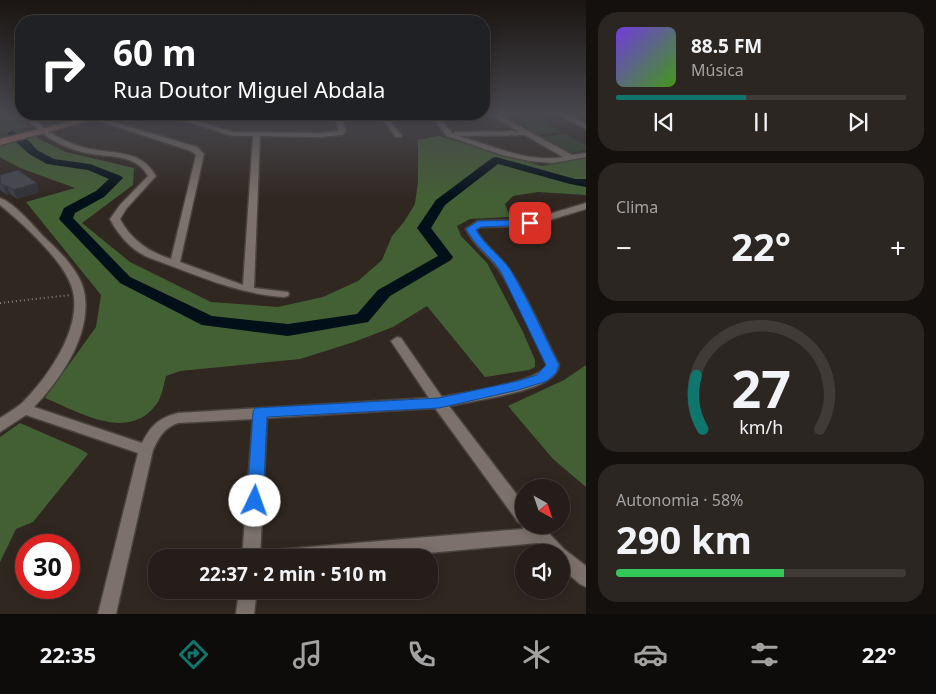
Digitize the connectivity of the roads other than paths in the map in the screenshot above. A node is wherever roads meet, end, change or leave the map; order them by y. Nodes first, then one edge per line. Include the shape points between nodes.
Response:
1 (64, 143) edge
2 (171, 143) edge
3 (256, 143) edge
4 (477, 143) edge
5 (544, 143) edge
6 (586, 155) edge
7 (571, 158) junction
8 (1, 202) edge
9 (586, 206) edge
10 (175, 263) junction
11 (248, 290) junction
12 (284, 294) dead end
13 (397, 341) dead end
14 (439, 403) junction
15 (24, 409) junction
16 (260, 412) junction
17 (0, 426) edge
18 (146, 450) junction
19 (515, 505) edge
20 (515, 532) edge
21 (539, 534) edge
22 (549, 544) edge
23 (252, 549) edge
24 (358, 549) edge
25 (570, 564) edge
26 (586, 578) edge
27 (247, 599) edge
28 (107, 614) edge
29 (245, 614) edge

1 - 10 street via 84,150 132,157 149,168 152,176 147,184 130,198 115,218 125,235 144,252
2 - 10 street via 198,152 199,158
3 - 11 street
4 - 7 street via 529,159 553,161
5 - 7 street
6 - 7 street
8 - 15 street via 58,256 73,278 80,305 77,326 65,354
9 - 14 street via 530,223 478,224 472,227 476,238 497,258 506,272 553,365 542,378
10 - 11 street via 227,286
11 - 12 street
13 - 14 street
14 - 16 street
14 - 19 street
15 - 17 street
15 - 18 street
16 - 18 street via 167,420 159,426
16 - 23 street
18 - 28 street
20 - 24 street
21 - 22 street
25 - 26 street
27 - 29 street

